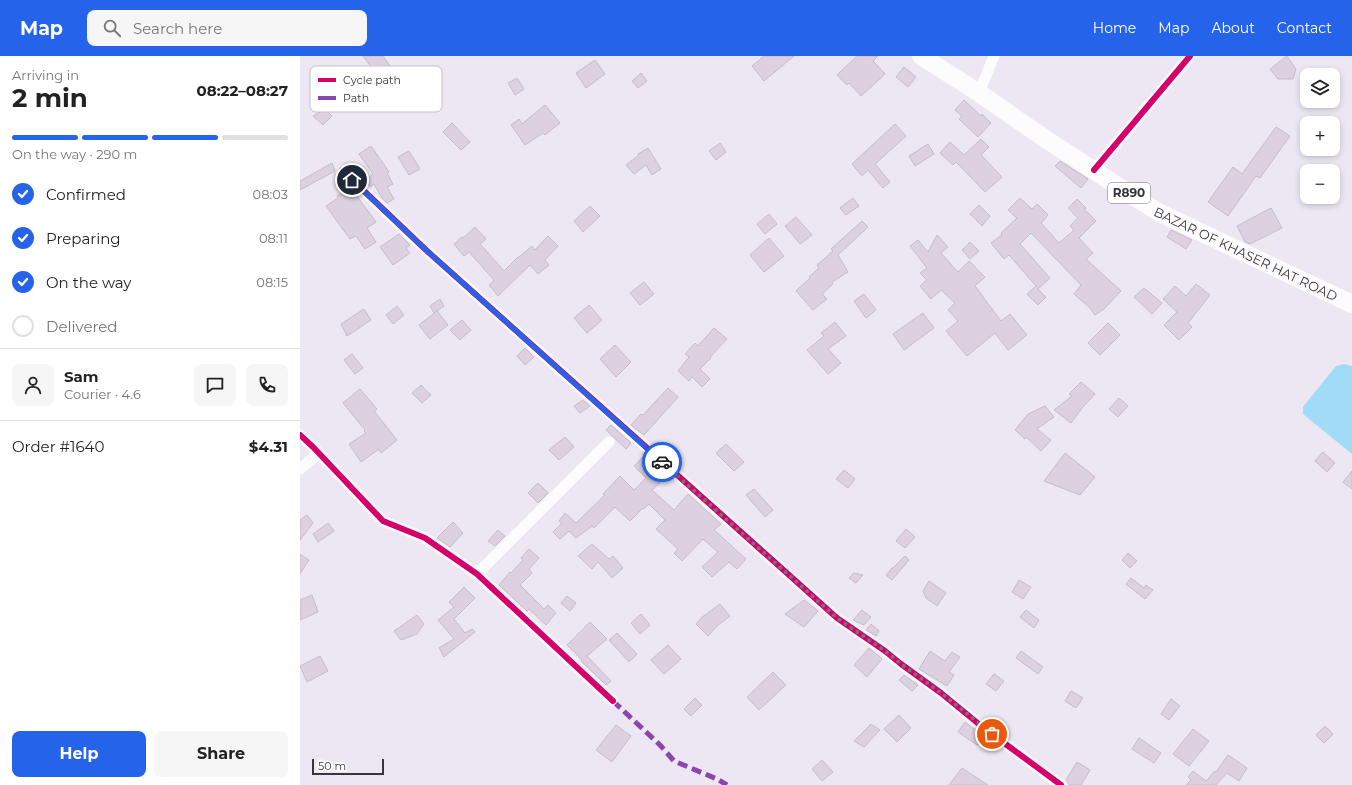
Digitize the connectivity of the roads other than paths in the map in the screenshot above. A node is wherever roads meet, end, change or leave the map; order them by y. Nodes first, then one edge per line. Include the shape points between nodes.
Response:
1 (921, 56) edge
2 (994, 56) edge
3 (1190, 56) edge
4 (979, 93) junction
5 (342, 170) dead end
6 (1094, 170) junction
7 (1352, 304) edge
8 (300, 435) edge
9 (609, 442) dead end
10 (319, 453) junction
11 (300, 469) edge
12 (477, 574) junction
13 (613, 701) dead end
14 (1061, 785) edge

1 - 4 main road, BAZAR OF KHASER HAT ROAD / R890
2 - 4 street
3 - 6 street
4 - 6 main road, BAZAR OF KHASER HAT ROAD / R890
5 - 14 street via 426,250 837,618 885,651
6 - 7 main road, BAZAR OF KHASER HAT ROAD / R890 via 1158,212
8 - 10 street
9 - 12 street
10 - 11 street
10 - 12 street via 383,522 425,538
12 - 13 street

